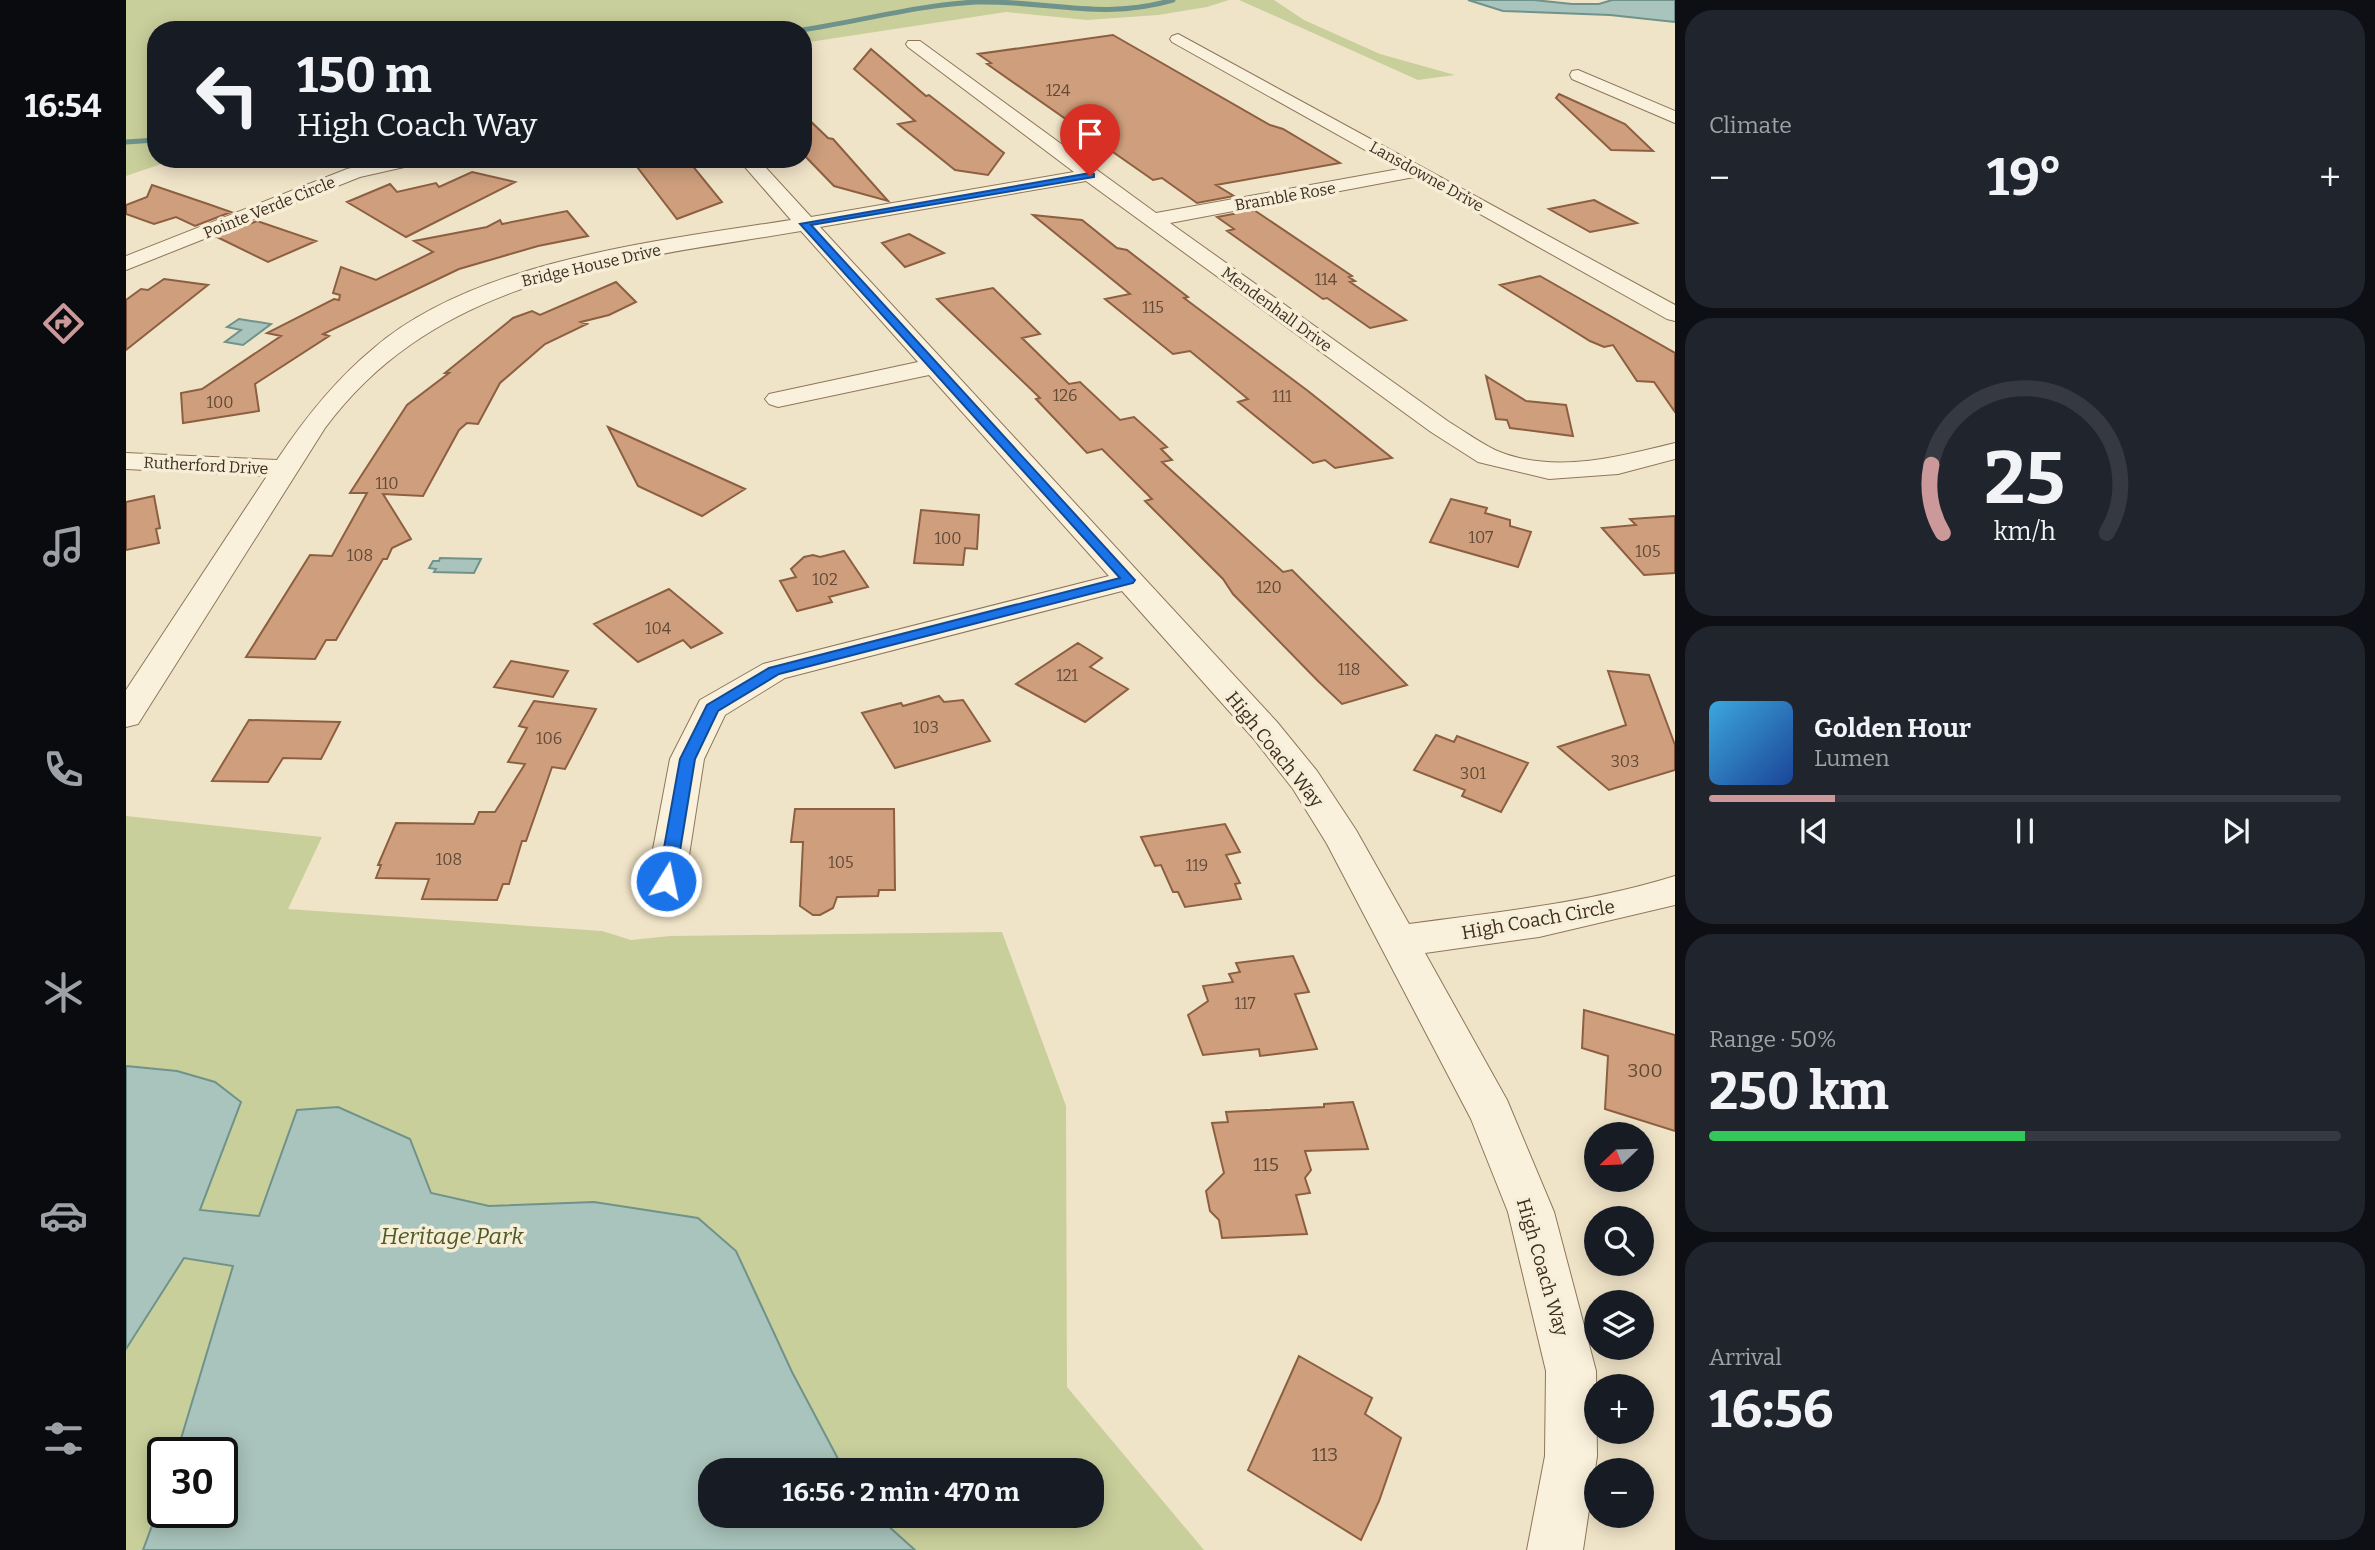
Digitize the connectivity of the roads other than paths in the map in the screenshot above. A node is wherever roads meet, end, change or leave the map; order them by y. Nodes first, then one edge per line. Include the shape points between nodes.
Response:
1 (1178, 39) dead end
2 (914, 44) dead end
3 (1577, 75) dead end
4 (1675, 118) edge
5 (376, 168) edge
6 (755, 168) edge
7 (1418, 171) junction
8 (1090, 176) junction
9 (1153, 220) junction
10 (805, 224) junction
11 (126, 264) edge
12 (1675, 314) edge
13 (936, 366) junction
14 (778, 399) dead end
15 (1675, 451) edge
16 (126, 461) edge
17 (286, 469) junction
18 (1129, 580) junction
19 (126, 716) edge
20 (666, 881) dead end
21 (1675, 890) edge
22 (1399, 941) junction
23 (1555, 1550) edge

1 - 7 street, Lansdowne Drive
2 - 8 street, Mendenhall Drive
3 - 4 street
5 - 11 street, Pointe Verde Circle
6 - 10 street, High Coach Way
7 - 9 street, Bramble Rose
7 - 12 street, Lansdowne Drive
8 - 9 street, Mendenhall Drive
8 - 10 street, Bridge House Drive
9 - 15 street, Mendenhall Drive via 1487,456 1549,471 1618,466
10 - 13 street, High Coach Way
10 - 17 street, Bridge House Drive via 579,265 497,289 444,312 382,352 338,394
13 - 14 street
13 - 18 street, High Coach Way
16 - 17 street, Rutherford Drive
17 - 19 street, Bridge House Drive
18 - 20 street via 774,671 712,708 687,759
18 - 22 street, High Coach Way via 1305,780
21 - 22 street, High Coach Circle via 1539,922
22 - 23 street, High Coach Way via 1496,1126 1531,1212 1571,1371 1571,1456

